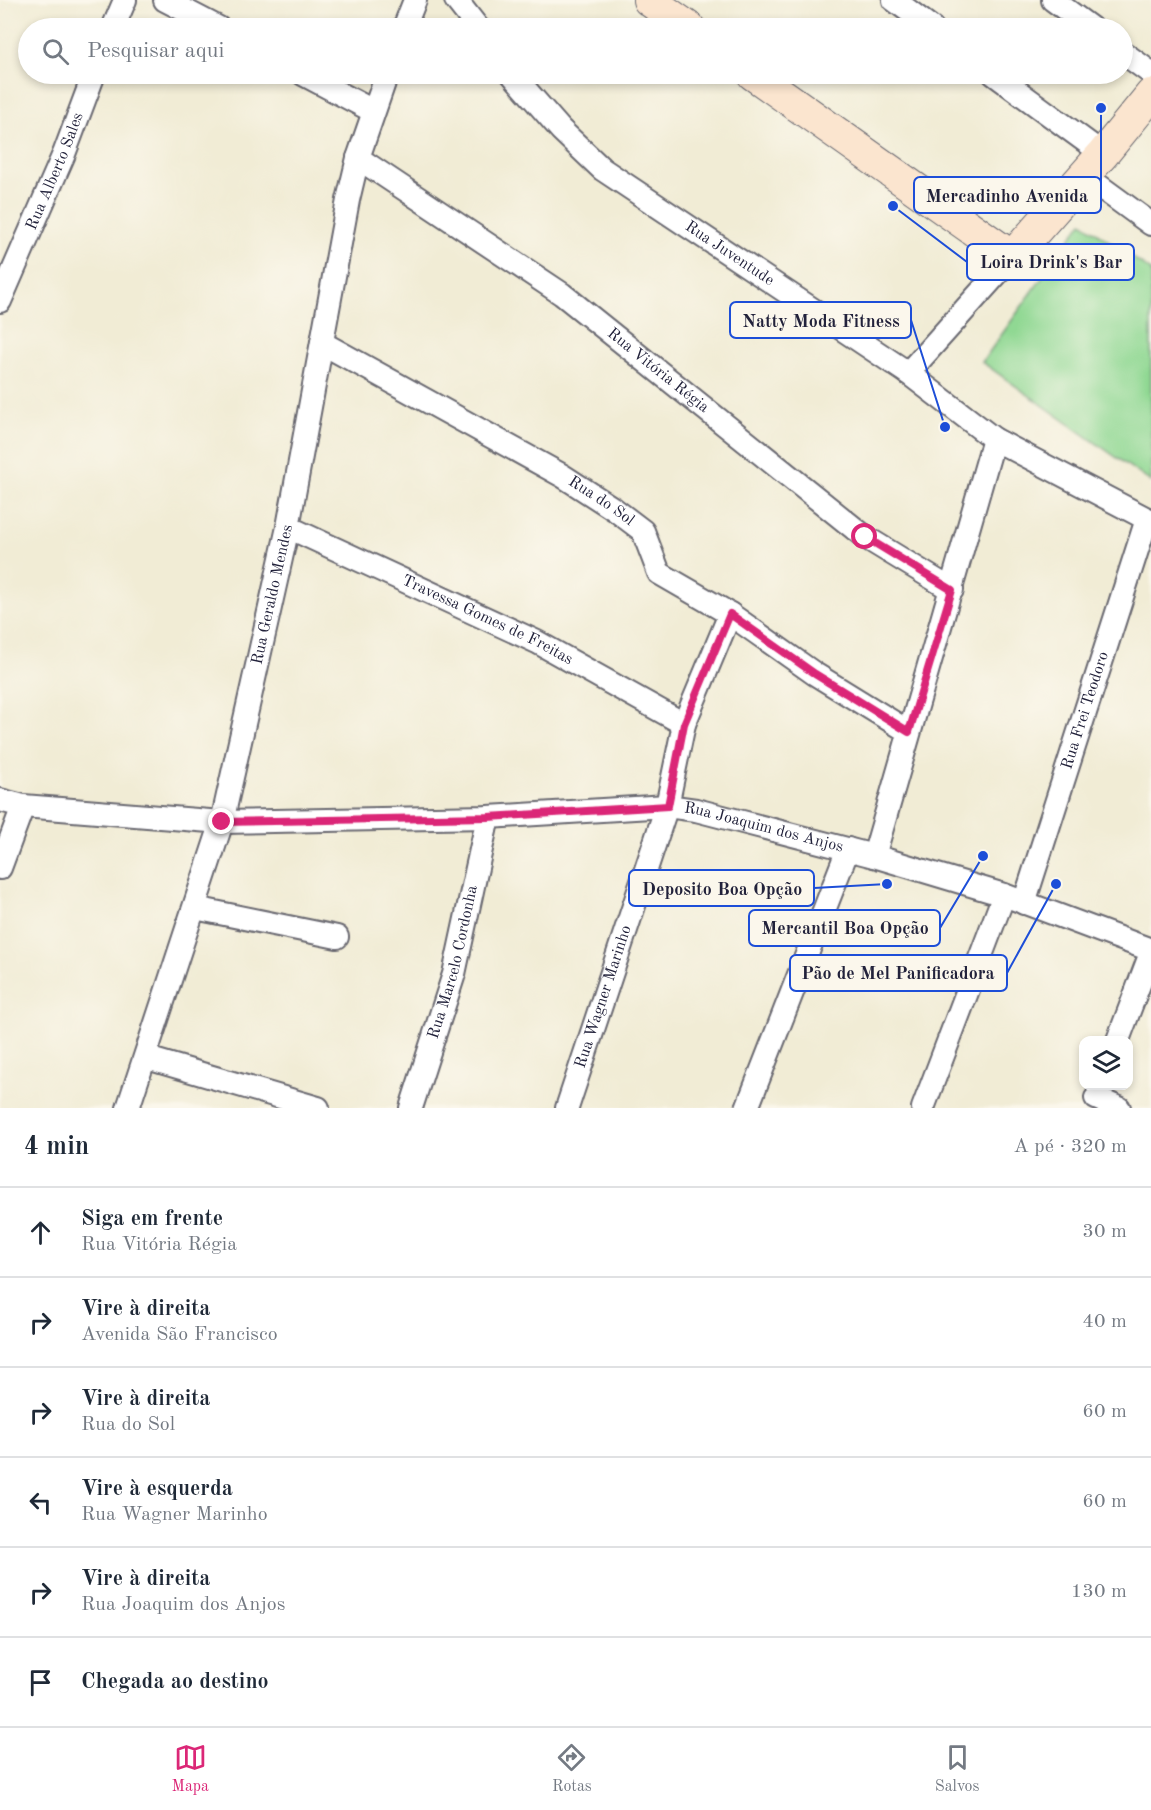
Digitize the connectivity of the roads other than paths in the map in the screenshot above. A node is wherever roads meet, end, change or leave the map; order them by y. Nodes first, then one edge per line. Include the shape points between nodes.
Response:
1 (125, 0) edge
2 (165, 0) edge
3 (415, 0) edge
4 (456, 0) edge
5 (649, 0) edge
6 (894, 0) edge
7 (1053, 0) edge
8 (117, 18) edge
9 (200, 18) edge
10 (408, 18) edge
11 (470, 18) edge
12 (675, 18) edge
13 (918, 18) edge
14 (1077, 18) edge
15 (1133, 67) edge
16 (90, 84) edge
17 (322, 84) edge
18 (383, 84) edge
19 (521, 84) edge
20 (767, 84) edge
21 (1005, 84) edge
22 (1151, 91) edge
23 (373, 111) junction
24 (358, 158) junction
25 (1094, 164) junction
26 (1151, 224) edge
27 (1012, 257) junction
28 (0, 301) edge
29 (322, 343) junction
30 (908, 373) junction
31 (994, 439) junction
32 (1149, 520) edge
33 (288, 527) junction
34 (952, 590) junction
35 (730, 614) junction
36 (684, 724) junction
37 (909, 732) junction
38 (0, 800) edge
39 (23, 806) junction
40 (668, 806) junction
41 (488, 817) junction
42 (222, 822) junction
43 (848, 849) junction
44 (874, 856) junction
45 (0, 868) edge
46 (1014, 899) junction
47 (195, 908) junction
48 (337, 937) dead end
49 (1151, 952) edge
50 (1120, 1036) edge
51 (147, 1058) junction
52 (1096, 1097) edge
53 (128, 1108) edge
54 (318, 1108) edge
55 (411, 1108) edge
56 (567, 1108) edge
57 (747, 1108) edge
58 (923, 1108) edge
59 (1119, 1108) edge

1 - 8 street
2 - 9 street
3 - 10 street
4 - 11 street
5 - 12 street
6 - 13 street
7 - 14 street
15 - 22 street
16 - 28 street, Rua Alberto Sales
17 - 23 street
18 - 23 street, Rua Geraldo Mendes
19 - 30 street, Rua Juventude via 602,170
20 - 27 street
21 - 25 street
22 - 25 street
23 - 24 street, Rua Geraldo Mendes
24 - 29 street, Rua Geraldo Mendes
24 - 34 street, Rua Vitória Régia via 562,294 865,537
25 - 26 street
25 - 27 street
27 - 30 street
29 - 33 street, Rua Geraldo Mendes
29 - 35 street, Rua do Sol via 563,476 614,509 643,531 659,573
30 - 31 street, Rua Juventude
31 - 32 street, Rua Juventude
31 - 34 street
32 - 46 street, Rua Frei Teodoro
33 - 36 street, Travessa Gomes de Freitas via 537,642
33 - 42 street, Rua Geraldo Mendes
34 - 37 street
35 - 36 street, Rua Wagner Marinho
35 - 37 street, Rua do Sol via 815,674
36 - 40 street, Rua Wagner Marinho
37 - 44 street
38 - 39 street, Rua Joaquim dos Anjos
39 - 42 street, Rua Joaquim dos Anjos
39 - 45 street
40 - 41 street, Rua Joaquim dos Anjos
40 - 43 street, Rua Joaquim dos Anjos
40 - 56 street, Rua Wagner Marinho
41 - 42 street, Rua Joaquim dos Anjos
41 - 55 street, Rua Marcelo Cordonha via 454,974
42 - 47 street, Rua Geraldo Mendes
43 - 44 street, Rua Joaquim dos Anjos
43 - 57 street
44 - 46 street, Rua Joaquim dos Anjos
46 - 49 street, Rua Joaquim dos Anjos
46 - 58 street, Rua Frei Teodoro
47 - 48 street
47 - 51 street, Rua Geraldo Mendes
49 - 50 street
51 - 53 street, Rua Geraldo Mendes
51 - 54 street
52 - 59 street

